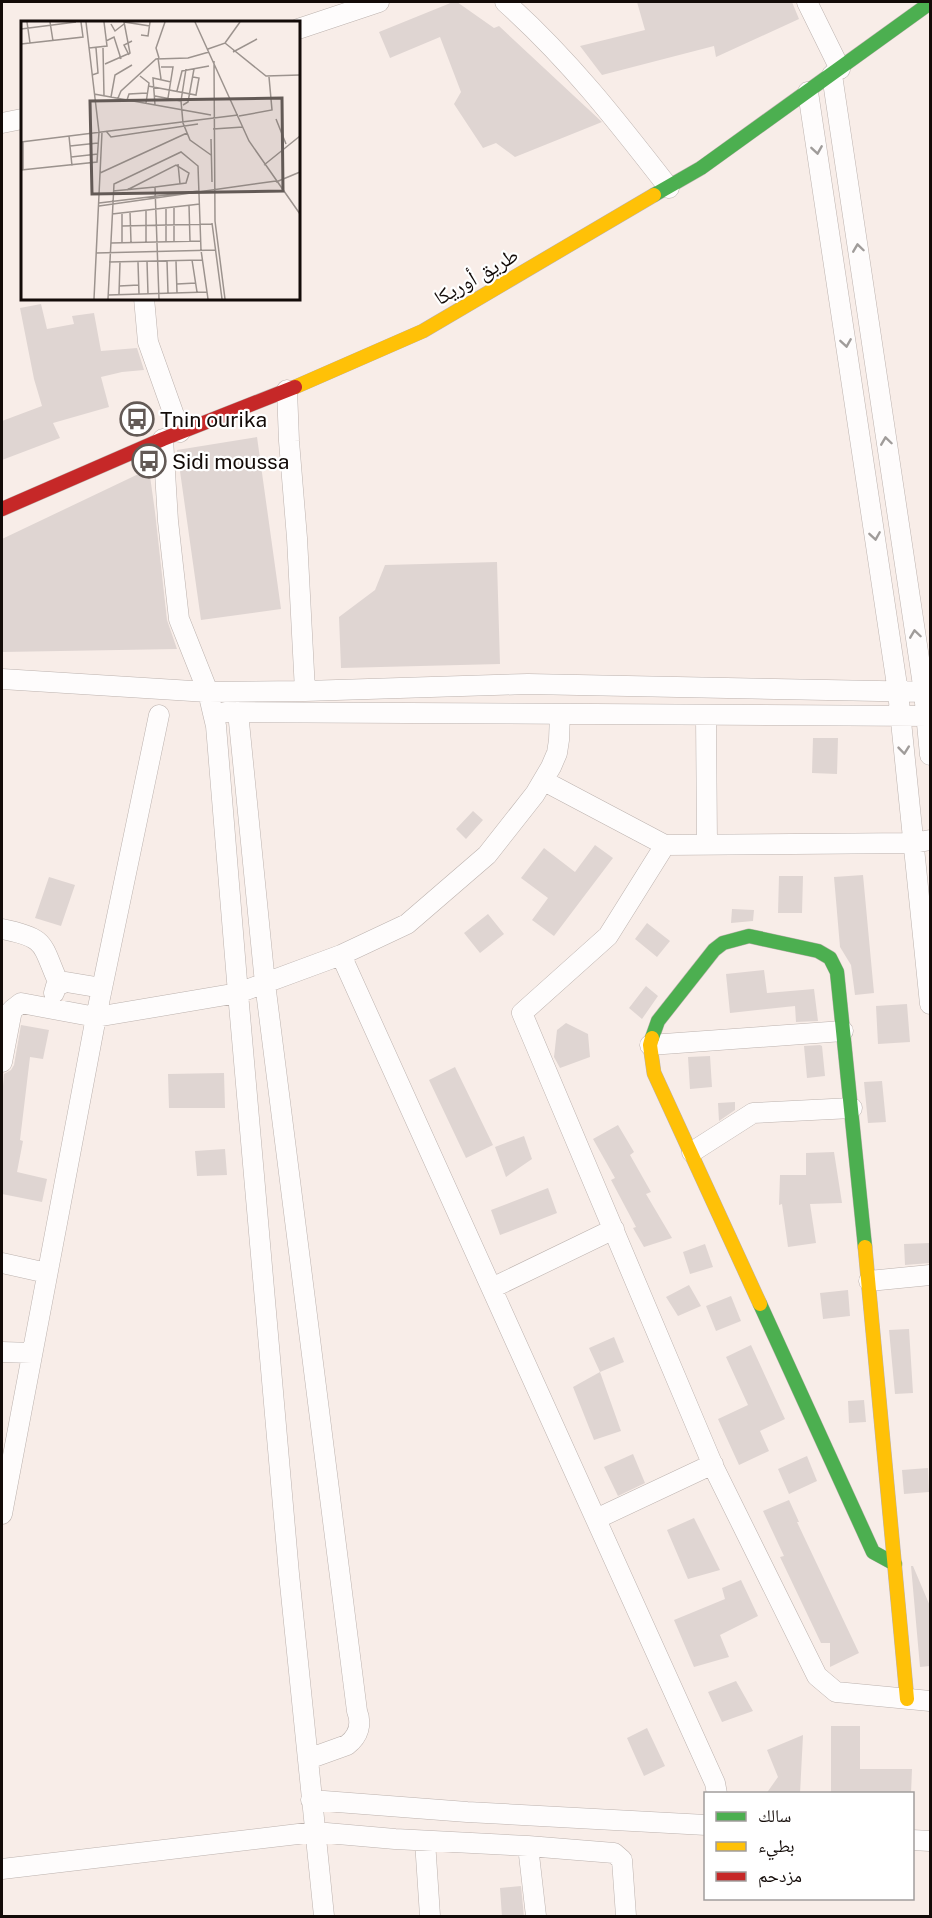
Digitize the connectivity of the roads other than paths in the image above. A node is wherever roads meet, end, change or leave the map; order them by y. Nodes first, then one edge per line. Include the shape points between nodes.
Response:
1 (379, 2) edge
2 (505, 2) edge
3 (807, 2) edge
4 (930, 3) edge
5 (300, 28) edge
6 (836, 72) junction
7 (808, 92) junction
8 (21, 118) edge
9 (2, 123) edge
10 (669, 188) junction
11 (144, 300) edge
12 (287, 390) junction
13 (171, 436) junction
14 (2, 509) edge
15 (2, 679) edge
16 (528, 684) junction
17 (599, 685) junction
18 (304, 691) junction
19 (208, 692) junction
20 (898, 692) junction
21 (927, 692) edge
22 (213, 712) junction
23 (238, 712) junction
24 (529, 714) junction
25 (560, 714) junction
26 (598, 714) junction
27 (159, 715) dead end
28 (706, 715) junction
29 (901, 716) junction
30 (928, 716) edge
31 (930, 755) edge
32 (544, 781) junction
33 (922, 842) edge
34 (707, 844) junction
35 (665, 845) junction
36 (2, 929) edge
37 (341, 955) junction
38 (266, 983) junction
39 (59, 984) junction
40 (102, 988) junction
41 (238, 993) junction
42 (930, 1004) edge
43 (51, 1008) junction
44 (7, 1009) edge
45 (96, 1017) junction
46 (843, 1031) junction
47 (650, 1045) junction
48 (2, 1062) edge
49 (852, 1108) junction
50 (692, 1152) junction
51 (614, 1229) junction
52 (2, 1263) edge
53 (47, 1273) junction
54 (930, 1275) edge
55 (869, 1281) junction
56 (492, 1288) junction
57 (2, 1352) edge
58 (32, 1353) junction
59 (713, 1464) junction
60 (2, 1514) edge
61 (596, 1519) junction
62 (895, 1564) junction
63 (907, 1699) junction
64 (930, 1701) edge
65 (308, 1759) junction
66 (717, 1792) edge
67 (312, 1800) junction
68 (704, 1825) edge
69 (315, 1832) junction
70 (914, 1840) edge
71 (425, 1841) junction
72 (930, 1841) edge
73 (528, 1846) junction
74 (2, 1869) edge
75 (324, 1917) edge
76 (430, 1917) edge
77 (536, 1917) edge
78 (626, 1917) edge

1 - 5 street
2 - 10 street via 540,33 596,94
3 - 6 street
4 - 6 street, طريق أوريكا
6 - 7 street, طريق أوريكا
21 -> 6 street
7 - 10 street, طريق أوريكا
7 -> 20 street
8 - 9 street
10 - 12 street, طريق أوريكا via 423,331
11 - 13 street via 148,342
12 - 13 street, طريق أوريكا
12 - 18 street
13 - 14 street, طريق أوريكا
13 - 19 street via 168,521 179,619
15 - 19 street
16 - 17 street
16 - 18 street
16 - 24 street
17 - 20 street
17 - 26 street
18 - 19 street
19 - 22 street
20 - 21 street
20 - 29 street
21 - 30 street
22 - 23 street
22 - 41 street
23 - 24 street
23 - 38 street
24 - 25 street
25 - 26 street
25 - 32 street via 557,753
26 - 28 street
27 - 40 street
28 - 29 street
28 - 34 street
29 - 30 street
29 -> 33 street
30 - 31 street
32 - 35 street
32 - 37 street via 487,855 416,916
33 - 34 street
33 - 42 street
34 - 35 street
35 - 51 street via 608,936 522,1013
36 - 39 street via 38,940
37 - 38 street
37 - 56 street
38 - 41 street
38 - 65 street via 359,1718 358,1732 351,1742
39 - 40 street
39 - 43 street
40 - 45 street
41 - 45 street
41 - 65 street
43 - 44 street via 21,1003
43 - 45 street
44 - 48 street
45 - 53 street
46 - 47 street
46 - 47 street via 837,972 830,958 818,951 749,936 723,943 714,950 658,1021
46 - 49 street
47 - 50 street via 654,1073
49 - 50 street via 753,1113
49 - 55 street
50 - 62 street via 873,1552
51 - 56 street
51 - 59 street
52 - 53 street
53 - 58 street
54 - 55 street
55 - 62 street
56 - 61 street
57 - 58 street
58 - 60 street
59 - 61 street
59 - 63 street via 817,1676 836,1692
61 - 66 street
62 - 63 street
63 - 64 street
65 - 67 street
67 - 68 street
67 - 69 street
69 - 71 street
69 - 74 street
69 - 75 street
70 - 72 street
71 - 73 street
71 - 76 street
73 - 77 street
73 - 78 street via 614,1853 622,1860

